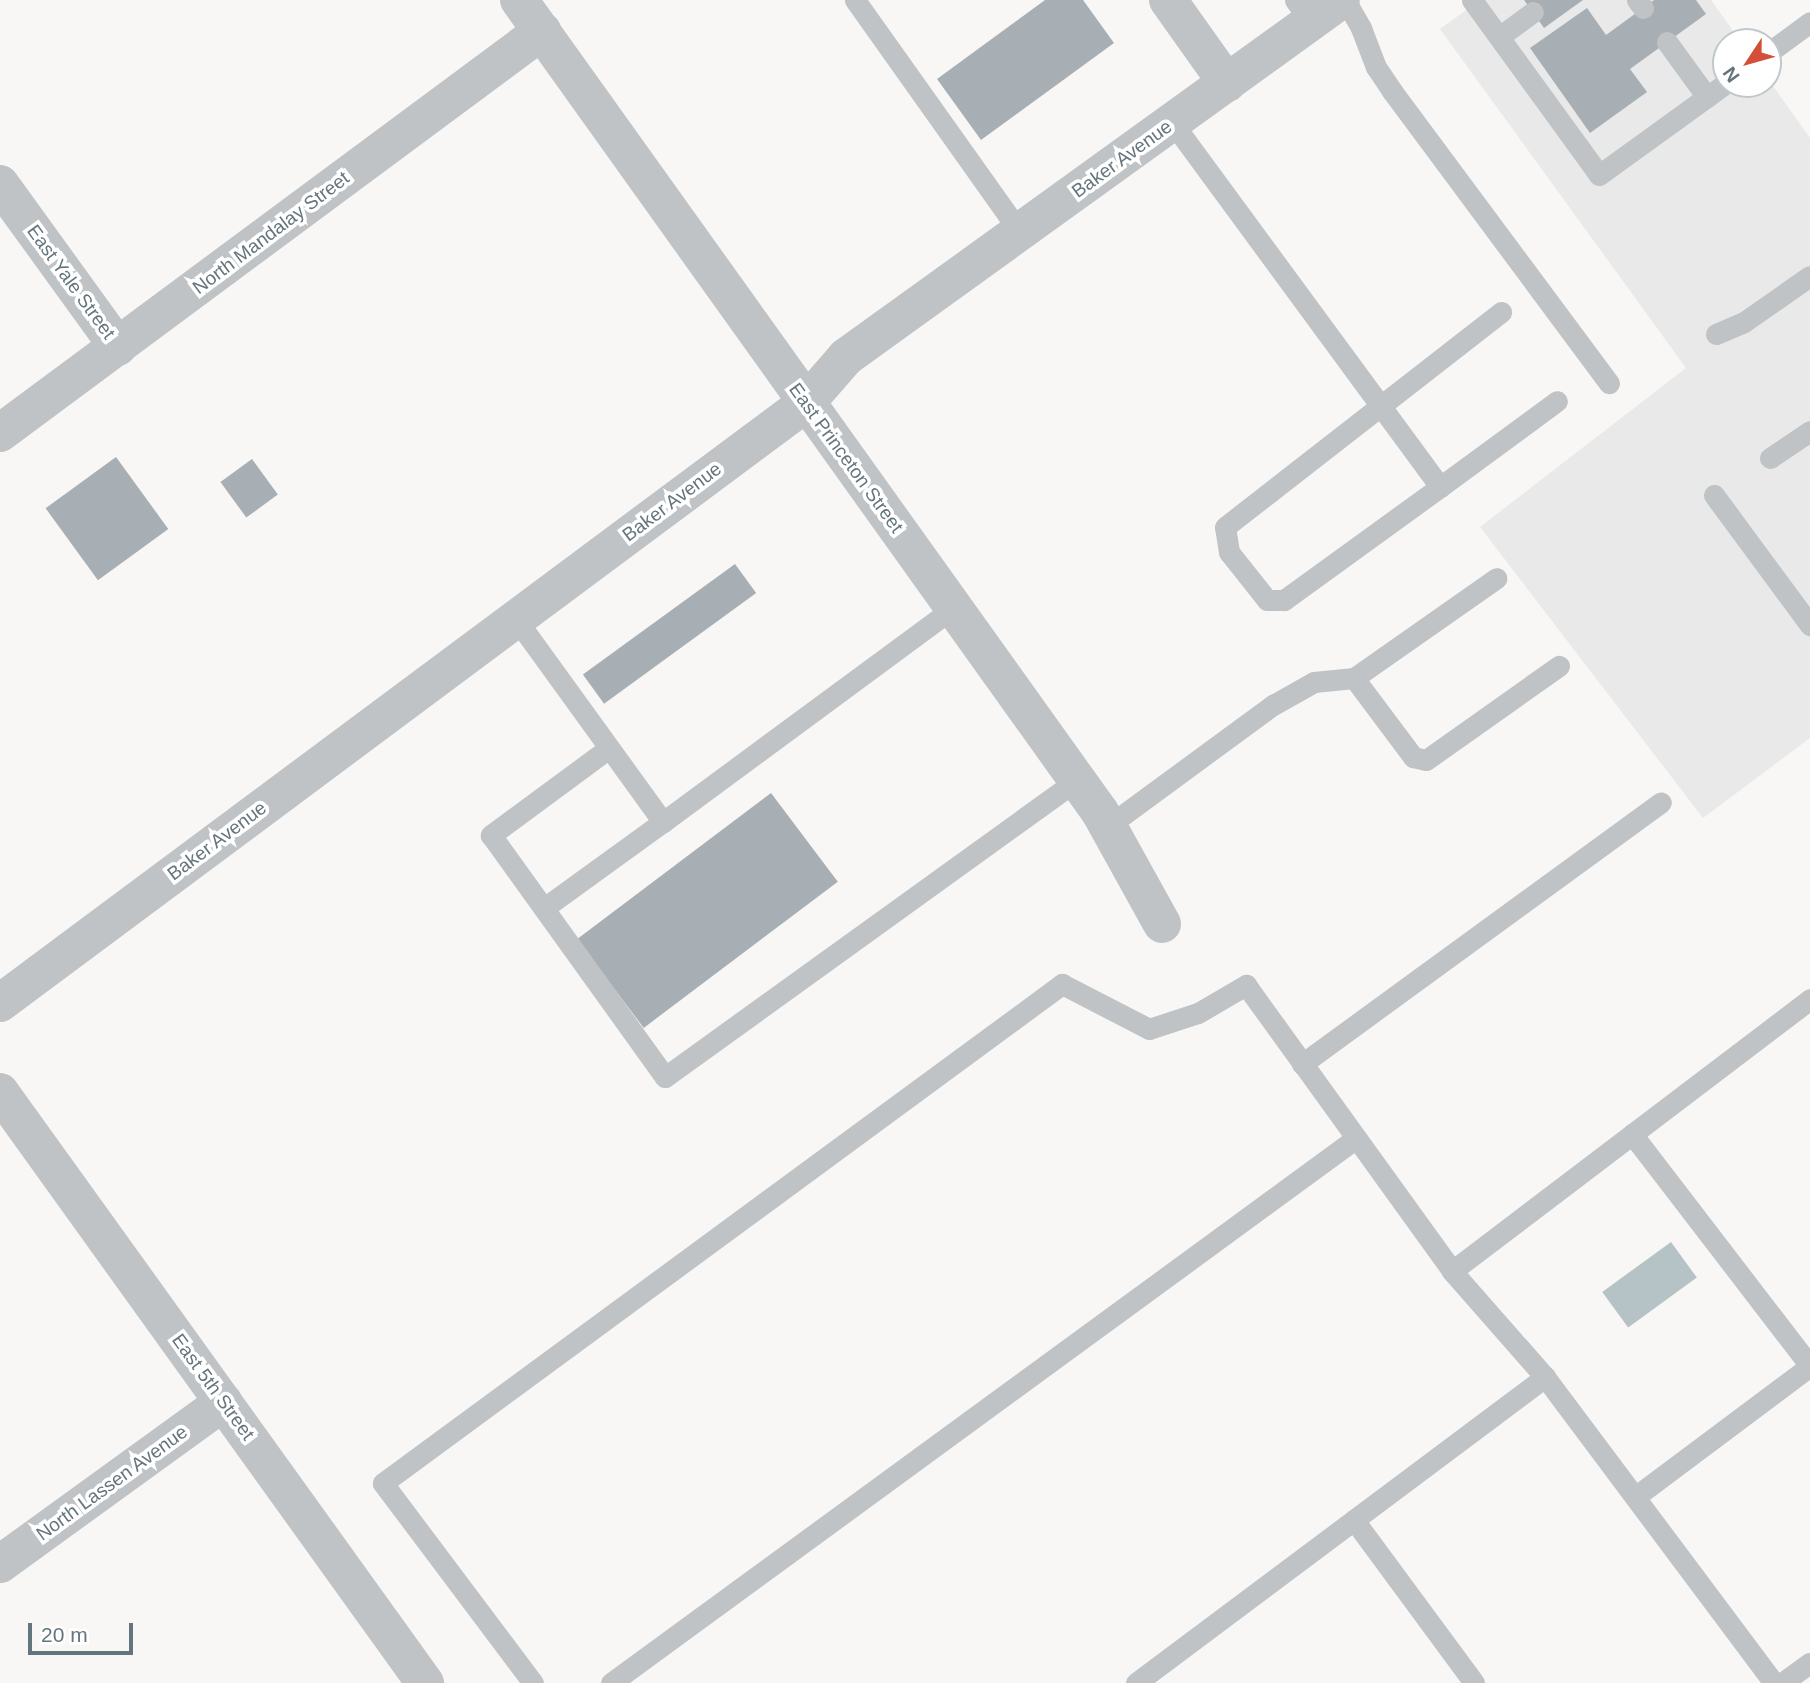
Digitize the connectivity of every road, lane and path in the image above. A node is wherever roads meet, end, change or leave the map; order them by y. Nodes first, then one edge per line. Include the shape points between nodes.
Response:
1 (519, 0) edge
2 (855, 0) edge
3 (1168, 0) edge
4 (1343, 0) edge
5 (1472, 0) edge
6 (1303, 11) edge
7 (1533, 12) dead end
8 (1810, 22) edge
9 (542, 31) junction
10 (1499, 37) junction
11 (1667, 42) dead end
12 (1782, 43) edge
13 (1227, 83) junction
14 (1712, 93) edge
15 (1707, 97) junction
16 (1172, 122) junction
17 (0, 184) edge
18 (1020, 232) junction
19 (1810, 275) edge
20 (1502, 312) dead end
21 (1716, 334) dead end
22 (118, 347) junction
23 (1609, 383) dead end
24 (1557, 401) dead end
25 (806, 403) junction
26 (1381, 406) junction
27 (1810, 431) edge
28 (0, 433) edge
29 (1770, 458) dead end
30 (1440, 487) junction
31 (1714, 495) dead end
32 (1497, 578) dead end
33 (953, 608) junction
34 (516, 619) junction
35 (1810, 625) edge
36 (1559, 666) dead end
37 (1354, 678) junction
38 (609, 748) junction
39 (1077, 780) junction
40 (1661, 802) dead end
41 (663, 822) junction
42 (1108, 827) junction
43 (544, 908) junction
44 (1162, 924) dead end
45 (1810, 999) edge
46 (0, 1003) edge
47 (1302, 1064) junction
48 (0, 1092) edge
49 (1632, 1134) junction
50 (1355, 1139) junction
51 (1451, 1271) junction
52 (1810, 1366) edge
53 (1545, 1377) junction
54 (224, 1402) junction
55 (1635, 1497) junction
56 (1354, 1520) junction
57 (0, 1564) edge
58 (1810, 1663) edge
59 (425, 1683) edge
60 (533, 1683) edge
61 (611, 1683) edge
62 (1136, 1683) edge
63 (1474, 1683) edge
64 (1774, 1683) edge
65 (1783, 1683) edge

1 - 9 street, East Princeton Street
2 - 18 lane
3 - 13 street
4 - 6 street, Baker Avenue
4 - 23 lane via 1392,91
5 - 10 lane
6 - 13 street, Baker Avenue
7 - 10 lane
8 - 12 lane
9 - 22 street, North Mandalay Street
9 - 25 street, East Princeton Street
10 - 15 lane via 1599,175
11 - 15 lane
13 - 16 street, Baker Avenue
14 - 15 lane
16 - 18 street, Baker Avenue
16 - 26 lane
17 - 22 street, East Yale Street
18 - 25 street, Baker Avenue via 846,358
19 - 21 lane via 1744,322
20 - 26 lane
22 - 28 street, North Mandalay Street
24 - 30 lane
25 - 33 street, East Princeton Street
25 - 34 street, Baker Avenue
26 - 30 lane
26 - 30 lane via 1224,527 1229,552 1267,600 1284,600
27 - 29 lane
31 - 35 lane
32 - 37 lane
33 - 39 street, East Princeton Street
33 - 41 lane
34 - 38 lane
34 - 46 street, Baker Avenue
36 - 37 lane via 1426,760 1413,757
37 - 42 lane via 1314,682 1273,705
38 - 41 lane
38 - 43 lane via 491,835
39 - 42 street, East Princeton Street
39 - 43 lane via 665,1077
40 - 47 lane
41 - 43 lane
42 - 44 street, East Princeton Street
45 - 49 lane
47 - 50 lane
47 - 60 lane via 1246,985 1198,1013 1149,1029 1062,984 383,1483
48 - 54 street, East 5th Street
49 - 51 lane
49 - 52 lane
50 - 51 lane
50 - 61 lane
51 - 53 lane
52 - 55 lane
53 - 55 lane
53 - 56 lane
54 - 57 street, North Lassen Avenue
54 - 59 street, East 5th Street
55 - 64 lane
56 - 62 lane
56 - 63 lane
58 - 65 lane

